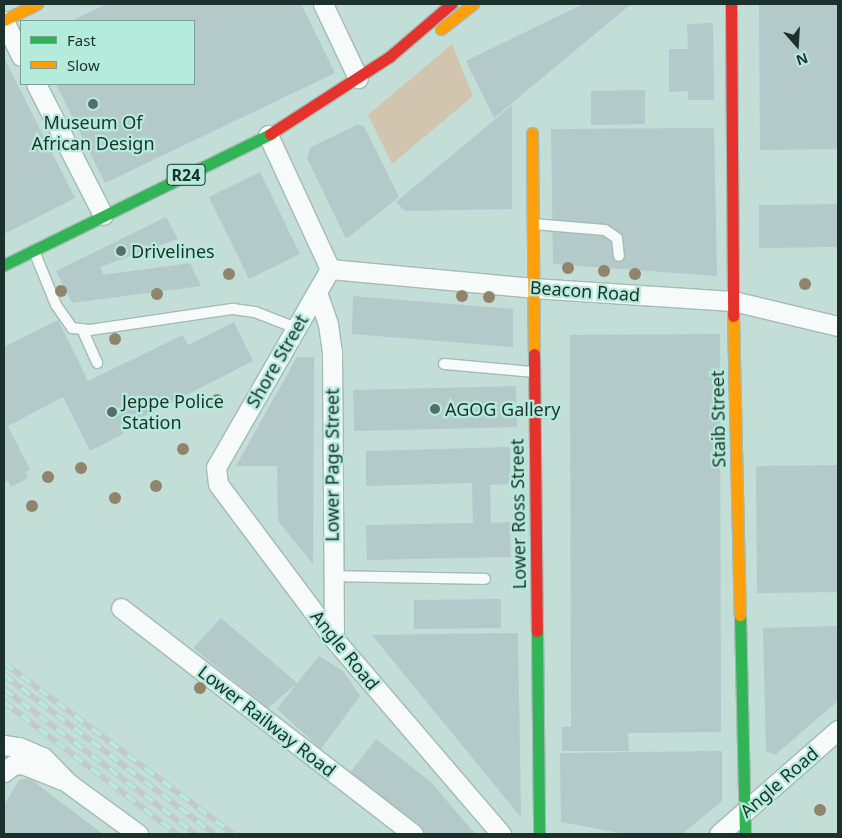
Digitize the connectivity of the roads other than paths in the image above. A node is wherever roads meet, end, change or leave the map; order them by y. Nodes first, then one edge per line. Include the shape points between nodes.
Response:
1 (37, 4) edge
2 (323, 4) edge
3 (451, 4) edge
4 (473, 4) edge
5 (731, 4) edge
6 (4, 21) edge
7 (20, 54) edge
8 (389, 57) junction
9 (358, 78) junction
10 (37, 85) edge
11 (532, 133) dead end
12 (268, 135) junction
13 (103, 215) junction
14 (532, 224) junction
15 (33, 250) junction
16 (619, 256) dead end
17 (4, 265) edge
18 (330, 270) junction
19 (533, 288) junction
20 (317, 292) junction
21 (733, 301) junction
22 (838, 326) edge
23 (296, 328) junction
24 (83, 331) junction
25 (97, 363) dead end
26 (444, 364) dead end
27 (534, 372) junction
28 (223, 453) joint
29 (333, 576) junction
30 (485, 579) dead end
31 (120, 608) dead end
32 (334, 640) junction
33 (838, 730) edge
34 (11, 746) edge
35 (4, 772) edge
36 (68, 783) junction
37 (745, 812) junction
38 (138, 834) edge
39 (413, 834) edge
40 (501, 834) edge
41 (539, 834) edge
42 (719, 834) edge
43 (745, 834) edge

1 - 6 street
2 - 9 street
3 - 8 street, R24
4 - 8 street, R24 via 420,44
5 - 21 street, Staib Street
6 - 7 street
8 - 9 street, R24
9 - 12 street, R24
10 - 13 street
11 - 14 street, Lower Ross Street
12 - 13 street, R24
12 - 18 street
13 - 15 street, R24
14 - 16 lane via 605,230 617,238
14 - 19 street, Lower Ross Street
15 - 17 street, R24
15 - 24 lane via 66,322
18 - 19 street, Beacon Road
18 - 20 street, Shore Street
19 - 21 street, Beacon Road
19 - 27 street, Lower Ross Street
20 - 23 street, Shore Street
20 - 29 street, Lower Page Street via 328,324 332,351
21 - 22 street, Beacon Road
21 - 37 street, Staib Street
23 - 24 lane via 255,312 233,309
23 - 28 street, Shore Street
24 - 25 lane
26 - 27 lane
27 - 41 street, Lower Ross Street
28 - 32 street, Angle Road via 216,467 218,484
29 - 30 lane
29 - 32 street, Lower Page Street
31 - 39 street, Lower Railway Road
32 - 40 street, Angle Road
33 - 37 street, Angle Road
34 - 36 street via 43,757
35 - 36 street via 22,764
36 - 38 street
37 - 42 street, Angle Road
37 - 43 street, Staib Street

